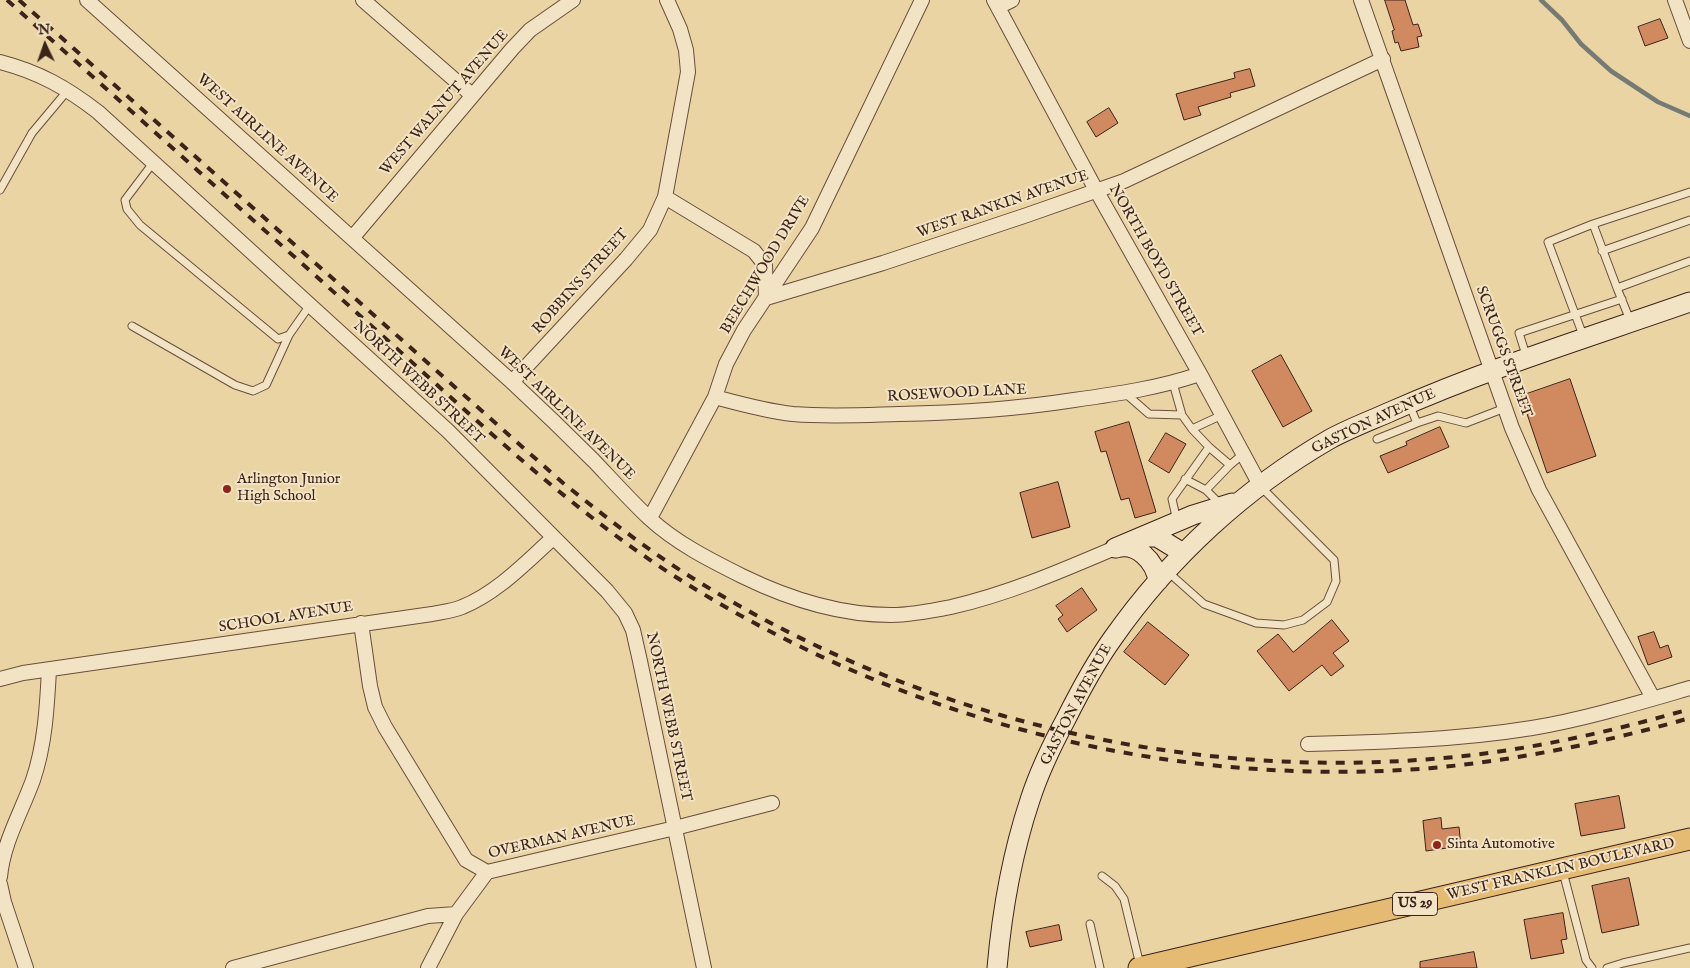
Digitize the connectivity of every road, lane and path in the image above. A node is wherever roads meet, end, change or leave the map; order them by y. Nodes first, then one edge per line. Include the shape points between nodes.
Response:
1 (87, 0) edge
2 (363, 0) edge
3 (573, 0) edge
4 (667, 0) edge
5 (922, 0) edge
6 (1012, 0) edge
7 (1361, 0) edge
8 (1674, 0) edge
9 (996, 3) edge
10 (1690, 40) edge
11 (1383, 59) junction
12 (0, 62) edge
13 (68, 90) junction
14 (472, 95) junction
15 (153, 163) junction
16 (0, 190) edge
17 (1096, 190) junction
18 (1690, 192) edge
19 (665, 197) junction
20 (1690, 220) edge
21 (1593, 224) junction
22 (353, 237) junction
23 (1602, 251) junction
24 (1690, 261) edge
25 (1617, 288) junction
26 (766, 298) junction
27 (1622, 299) junction
28 (1690, 302) edge
29 (310, 305) junction
30 (1574, 314) junction
31 (1631, 323) junction
32 (132, 326) dead end
33 (289, 335) junction
34 (1584, 338) junction
35 (1527, 359) junction
36 (1492, 371) junction
37 (1200, 374) junction
38 (512, 382) junction
39 (1173, 383) junction
40 (1125, 392) junction
41 (715, 397) junction
42 (1409, 404) junction
43 (1505, 408) junction
44 (1182, 415) junction
45 (1222, 415) junction
46 (1417, 423) junction
47 (1192, 429) junction
48 (1377, 440) dead end
49 (1209, 447) junction
50 (1243, 454) junction
51 (1230, 465) junction
52 (1185, 479) junction
53 (1206, 490) junction
54 (1253, 491) junction
55 (1222, 507) junction
56 (650, 518) junction
57 (1177, 522) junction
58 (1140, 537) junction
59 (554, 538) junction
60 (1114, 548) junction
61 (1183, 553) junction
62 (1162, 576) junction
63 (361, 623) junction
64 (49, 670) junction
65 (0, 678) edge
66 (1690, 688) edge
67 (1653, 698) junction
68 (1308, 744) dead end
69 (772, 803) dead end
70 (675, 828) junction
71 (1690, 839) edge
72 (1562, 869) junction
73 (487, 872) junction
74 (1102, 876) dead end
75 (0, 877) edge
76 (0, 884) edge
77 (456, 914) junction
78 (1090, 924) dead end
79 (1690, 948) edge
80 (1175, 964) edge
81 (26, 968) edge
82 (233, 968) edge
83 (428, 968) edge
84 (704, 968) edge
85 (997, 968) edge
86 (1100, 968) edge
87 (1140, 968) edge
88 (1592, 968) edge
89 (1607, 968) edge

1 - 22 street, WEST AIRLINE AVENUE
2 - 14 street
3 - 14 street, WEST WALNUT AVENUE via 530,30
4 - 19 street, ROBBINS STREET via 684,43 688,72
5 - 26 street, BEECHWOOD DRIVE via 812,228
6 - 9 street
7 - 11 street, SCRUGGS STREET
8 - 10 street
9 - 17 street, NORTH BOYD STREET
11 - 17 street, WEST RANKIN AVENUE via 1124,181
11 - 36 street, SCRUGGS STREET
12 - 13 street, NORTH WEBB STREET via 48,78
13 - 15 street, NORTH WEBB STREET via 98,112
13 - 16 lane via 32,133
14 - 22 street, WEST WALNUT AVENUE
15 - 29 street, NORTH WEBB STREET
15 - 33 lane via 125,200 127,209 140,225 278,339
17 - 26 street, WEST RANKIN AVENUE via 892,260
17 - 37 street, NORTH BOYD STREET
18 - 21 lane
19 - 26 street via 754,251 765,265
19 - 38 street, ROBBINS STREET via 650,230
20 - 23 lane
21 - 23 lane
21 - 30 lane via 1548,242
22 - 38 street, WEST AIRLINE AVENUE
23 - 25 lane
24 - 25 lane
25 - 27 lane
26 - 41 street, BEECHWOOD DRIVE via 726,364
27 - 30 lane
27 - 31 lane
28 - 31 main road, GASTON AVENUE
29 - 33 lane
29 - 59 street, NORTH WEBB STREET via 448,431
30 - 34 lane
30 - 35 lane via 1519,333
31 - 34 main road, GASTON AVENUE
32 - 33 lane via 235,385 253,391 266,385
34 - 35 main road, GASTON AVENUE
35 - 36 main road, GASTON AVENUE
36 - 42 main road, GASTON AVENUE
36 - 43 street, SCRUGGS STREET
37 - 39 street, ROSEWOOD LANE
37 - 45 street, NORTH BOYD STREET
38 - 56 street, WEST AIRLINE AVENUE
39 - 40 street, ROSEWOOD LANE
39 - 44 lane
40 - 41 street, ROSEWOOD LANE via 1025,408 838,416 753,408
40 - 44 lane via 1149,414
41 - 56 street, BEECHWOOD DRIVE
42 - 46 lane
42 - 54 main road, GASTON AVENUE via 1333,438
43 - 46 lane via 1466,423 1438,416
43 - 67 street, SCRUGGS STREET via 1539,490
44 - 47 lane
45 - 47 lane
45 - 50 street, NORTH BOYD STREET
46 - 48 lane
47 - 49 lane
49 - 51 lane
49 - 52 lane
50 - 51 lane
50 - 54 street, NORTH BOYD STREET
51 - 53 lane
52 - 53 lane
52 - 57 lane via 1172,499
53 - 55 lane
54 - 55 main road
54 - 61 main road, GASTON AVENUE
54 - 62 lane via 1334,560 1336,581 1327,602 1303,620 1284,625 1256,623 1204,604
55 - 57 main road
56 - 60 street, WEST AIRLINE AVENUE via 679,541 761,585 814,605 854,613 926,613 981,600
57 - 58 main road
58 - 60 main road
58 - 61 main road via 1157,537
59 - 63 street, SCHOOL AVENUE via 498,586 460,608
59 - 70 street, NORTH WEBB STREET via 607,591 625,613 633,630
60 - 62 main road via 1130,547 1145,555
61 - 62 main road, GASTON AVENUE
62 - 85 main road, GASTON AVENUE via 1113,638 1083,686 1038,778 1009,881
63 - 64 street, SCHOOL AVENUE
63 - 73 street via 370,686 375,707 385,727 466,860
64 - 65 street, SCHOOL AVENUE
64 - 75 street via 41,746 34,778 6,846
66 - 67 street
67 - 68 street via 1594,715 1506,732 1432,740
69 - 70 street, OVERMAN AVENUE
70 - 73 street, OVERMAN AVENUE
70 - 84 street, NORTH WEBB STREET
71 - 72 main road, WEST FRANKLIN BOULEVARD / US 29
72 - 80 main road, WEST FRANKLIN BOULEVARD / US 29
72 - 88 lane via 1586,960
73 - 77 street, OVERMAN AVENUE
74 - 87 lane via 1124,899
76 - 81 street
77 - 82 street via 428,916
77 - 83 street, OVERMAN AVENUE
78 - 86 lane
79 - 89 lane
80 - 87 main road, WEST FRANKLIN BOULEVARD / US 29

